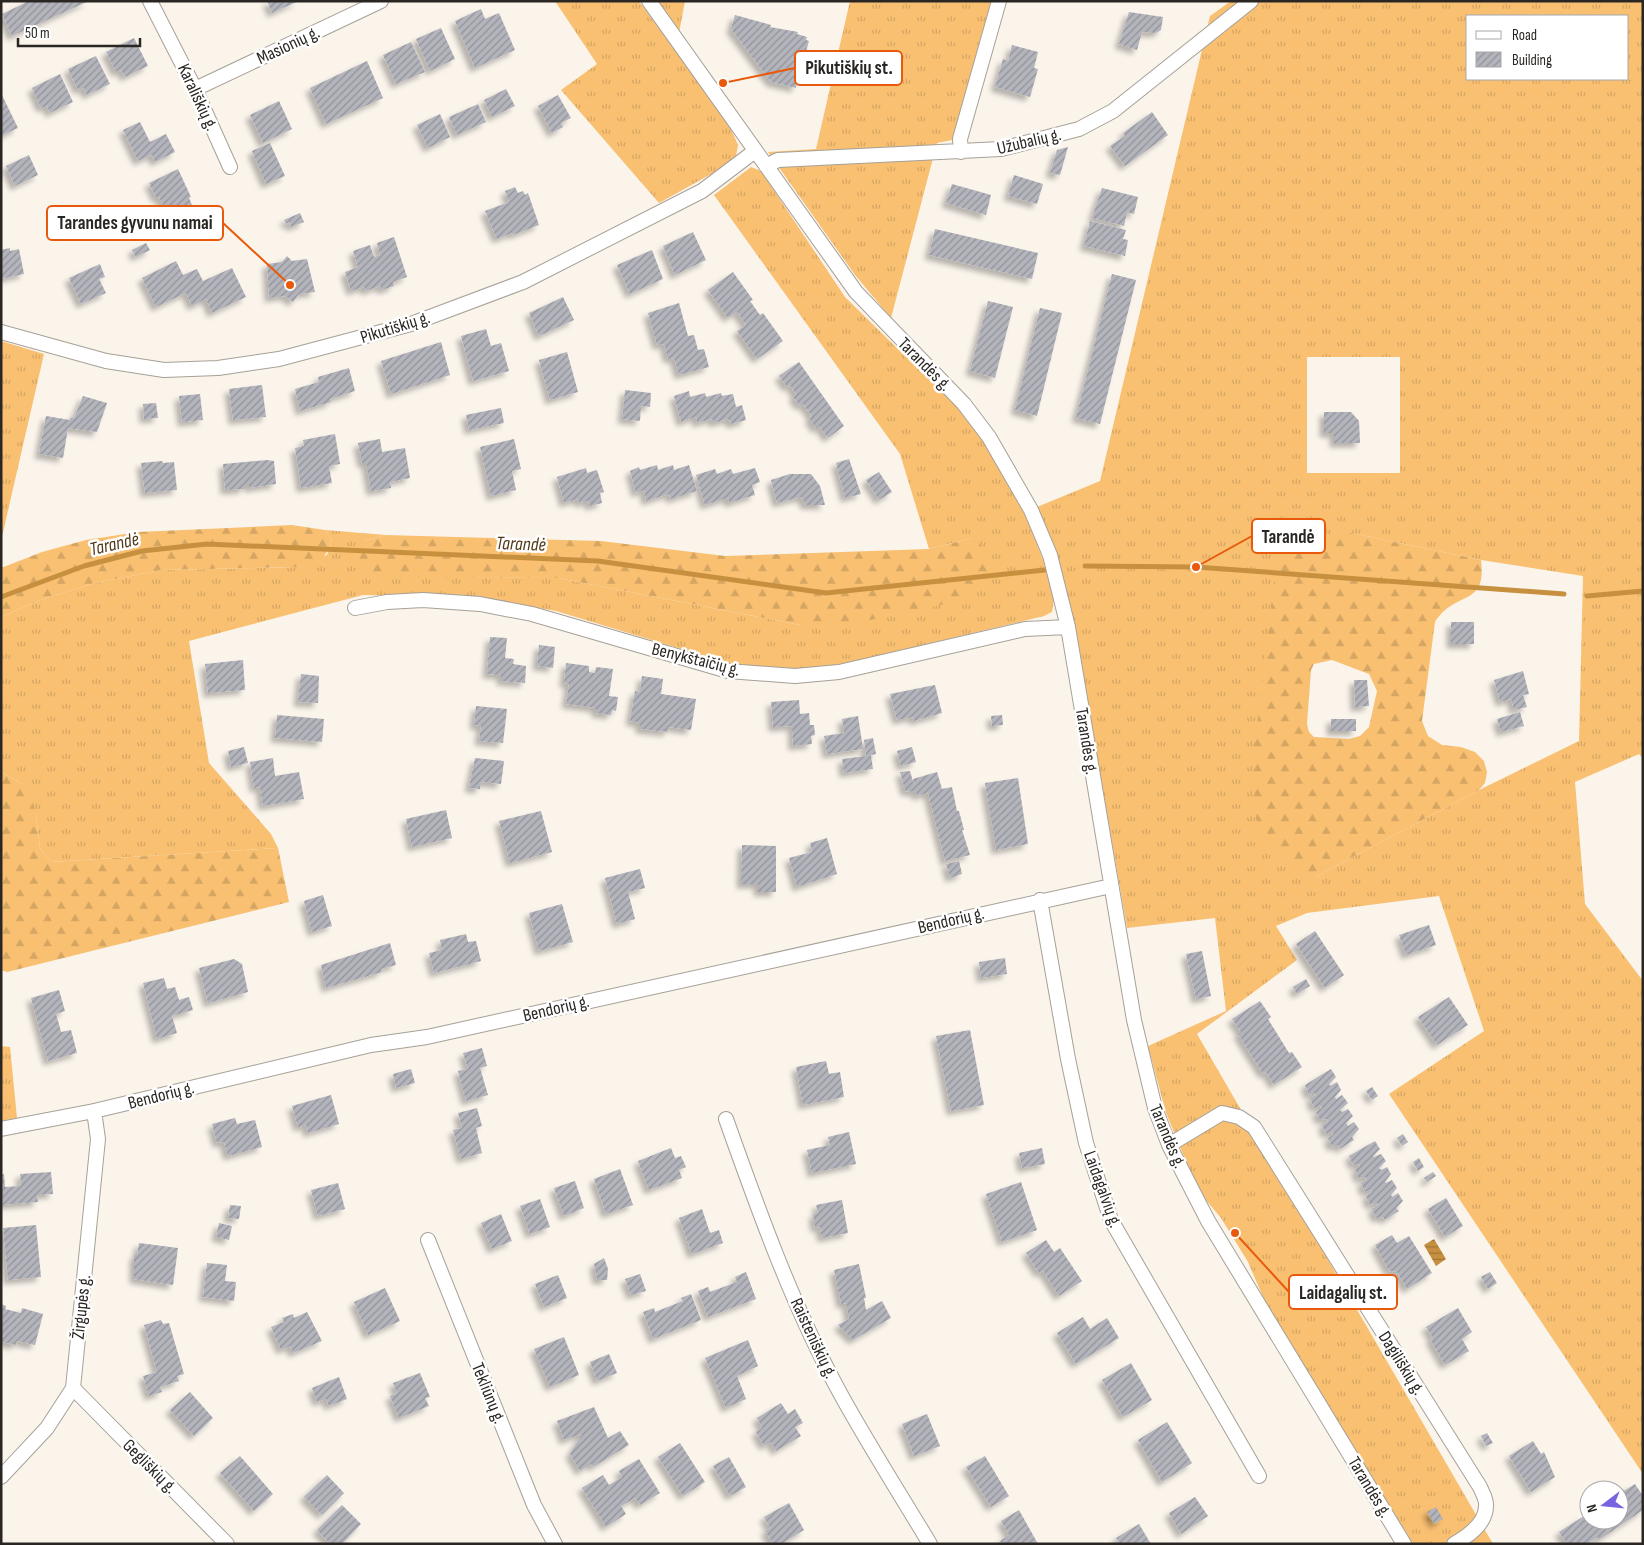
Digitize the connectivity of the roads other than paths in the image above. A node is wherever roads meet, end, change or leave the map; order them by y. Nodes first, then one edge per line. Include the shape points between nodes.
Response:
1 (150, 1) edge
2 (382, 1) edge
3 (649, 1) edge
4 (999, 1) edge
5 (1251, 1) edge
6 (196, 89) junction
7 (755, 151) junction
8 (961, 152) junction
9 (766, 166) junction
10 (230, 167) dead end
11 (1, 332) edge
12 (355, 608) dead end
13 (1068, 627) junction
14 (1110, 886) junction
15 (1040, 900) junction
16 (94, 1111) junction
17 (726, 1119) dead end
18 (1, 1129) edge
19 (1169, 1145) junction
20 (428, 1240) dead end
21 (73, 1388) junction
22 (1259, 1476) dead end
23 (1, 1477) edge
24 (227, 1544) edge
25 (555, 1544) edge
26 (930, 1544) edge
27 (1404, 1544) edge
28 (1454, 1544) edge

1 - 6 street, Karališkių g.
2 - 6 street, Masionių g.
3 - 7 street, Tarandės g.
4 - 8 street via 960,139
5 - 8 street, Užubalių g. via 1096,122 1001,149
6 - 10 street, Karališkių g.
7 - 9 street, Tarandės g.
7 - 11 street, Pikutiškių g. via 702,191 523,282 411,324 279,359 218,368 164,370 106,361
8 - 9 street, Užubalių g. via 778,160
9 - 13 street, Tarandės g. via 856,292 964,404 989,437 1031,510 1050,555
12 - 13 street, Benykštaičių g. via 424,600 480,604 532,614 728,671 795,676 839,672 1025,629
13 - 14 street, Tarandės g.
14 - 15 street, Bendorių g.
14 - 19 street, Tarandės g. via 1143,1064
15 - 16 street, Bendorių g. via 427,1038 370,1045
15 - 22 street, Laidagalvių g. via 1086,1143 1111,1220
16 - 18 street, Bendorių g.
16 - 21 street, Žirgupės g. via 98,1139
17 - 26 street, Raisteniškių g. via 753,1196 836,1384
19 - 27 street, Tarandės g. via 1208,1221
19 - 28 street, Dagiliškių g. via 1222,1113 1239,1117 1254,1128 1480,1487 1487,1505 1483,1518 1471,1534
20 - 25 street, Tekliūnų g. via 534,1505
21 - 23 street, Žirgupės g. via 47,1428
21 - 24 street, Gegliškių g.

